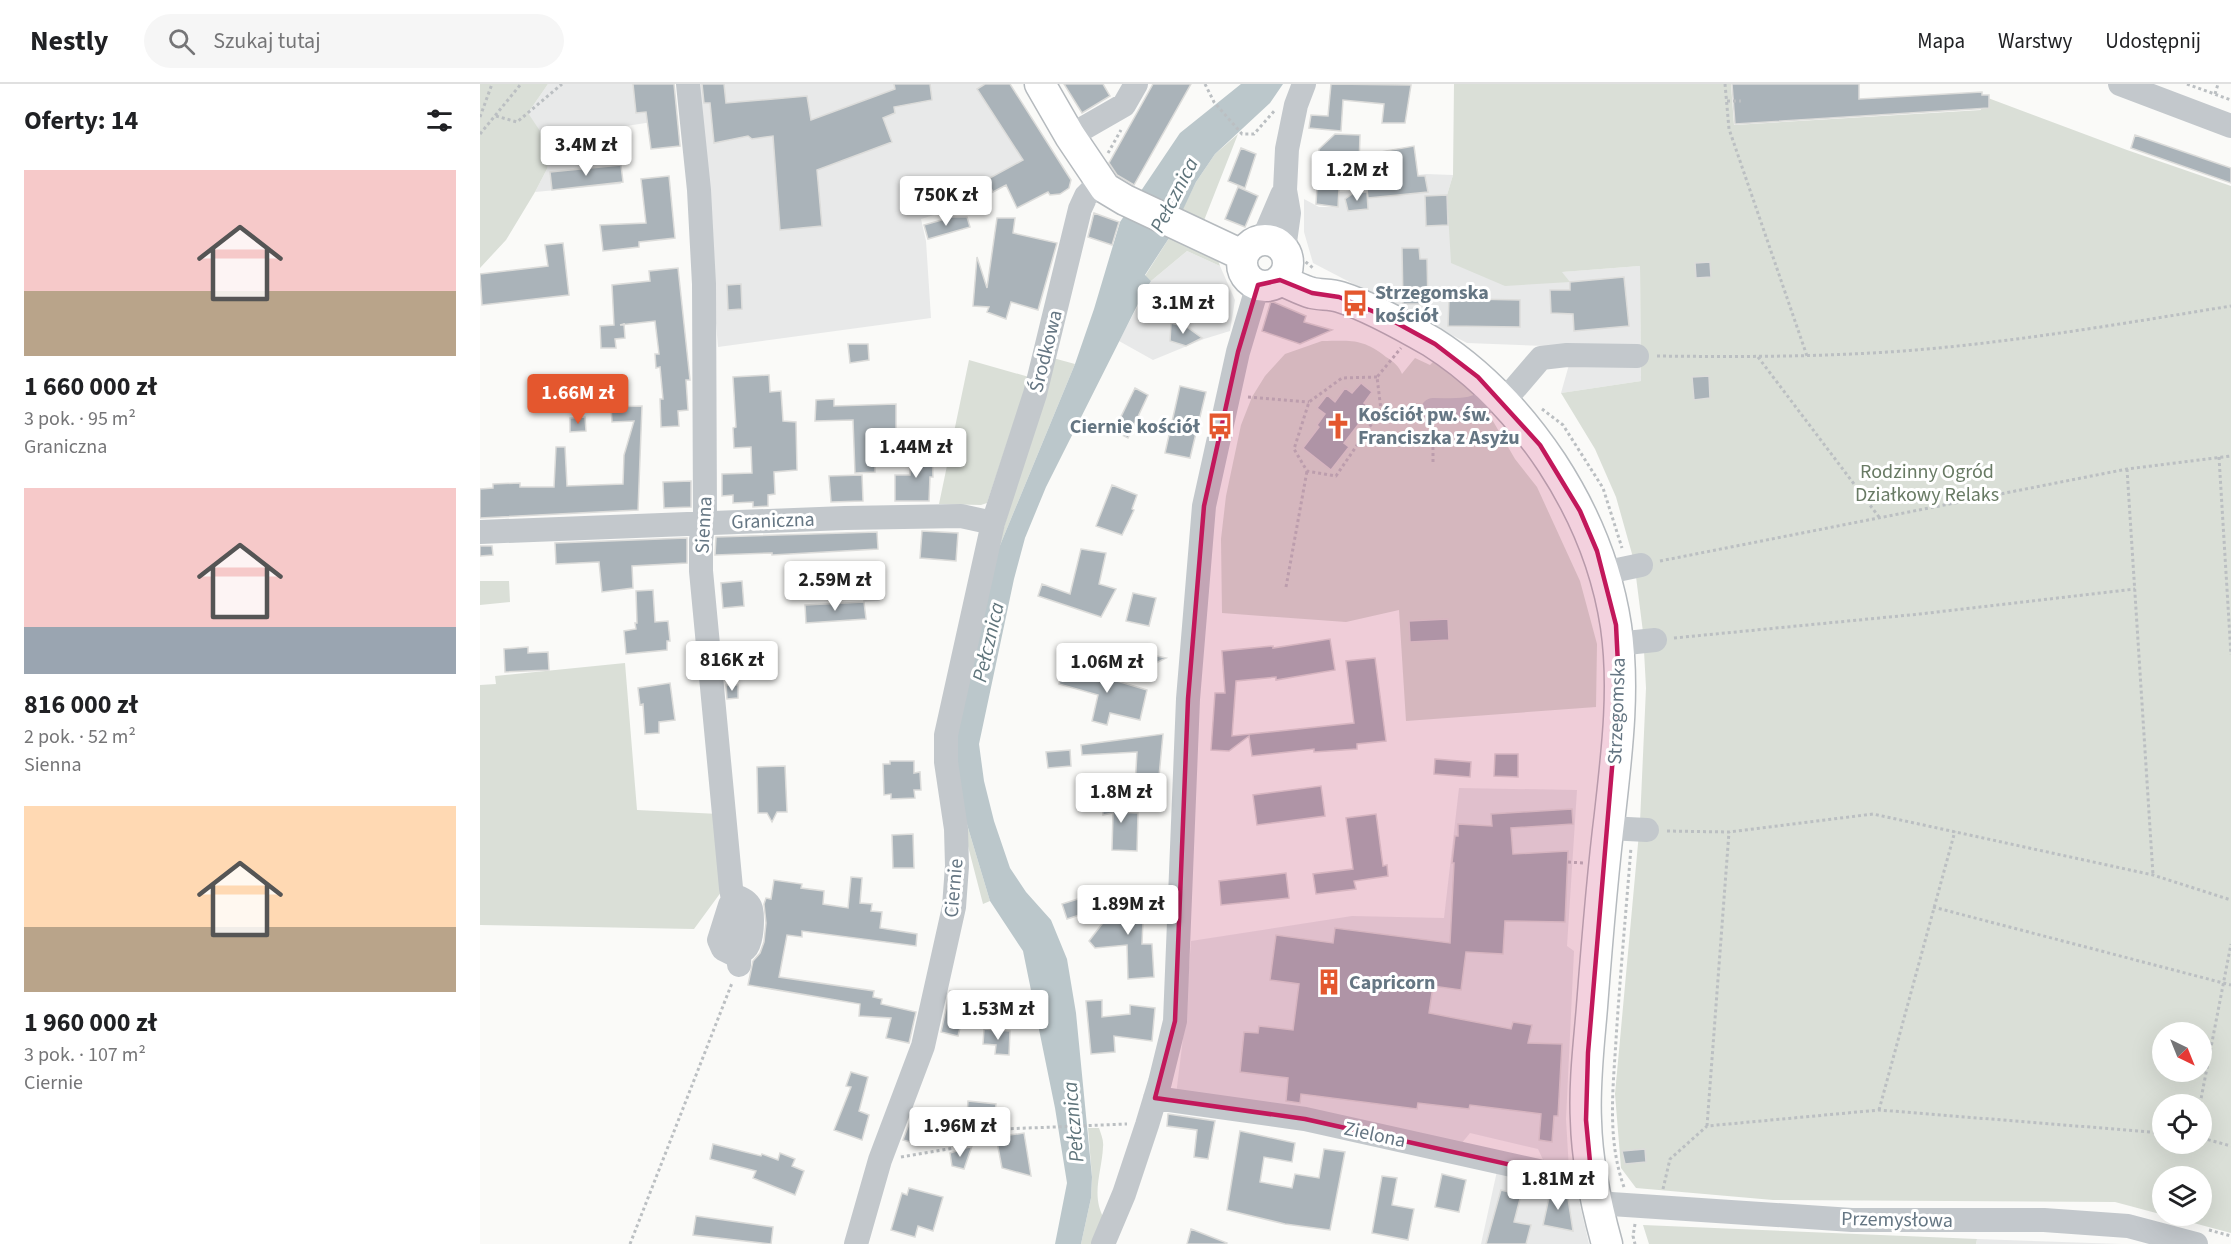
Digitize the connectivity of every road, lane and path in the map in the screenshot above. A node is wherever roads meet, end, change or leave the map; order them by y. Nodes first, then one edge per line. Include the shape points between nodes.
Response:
1 (492, 84) edge
2 (521, 84) edge
3 (562, 84) edge
4 (688, 84) edge
5 (1040, 84) edge
6 (1136, 84) edge
7 (1205, 84) edge
8 (1304, 84) edge
9 (1725, 84) edge
10 (2120, 84) edge
11 (2187, 84) edge
12 (2218, 84) edge
13 (2175, 94) edge
14 (2214, 94) junction
15 (2231, 100) edge
16 (1727, 101) junction
17 (1741, 101) dead end
18 (1277, 108) dead end
19 (496, 116) junction
20 (480, 117) edge
21 (1124, 125) dead end
22 (2231, 126) edge
23 (480, 134) edge
24 (1070, 136) junction
25 (1103, 169) junction
26 (1269, 262) junction
27 (2231, 306) edge
28 (1637, 356) joint
29 (1807, 356) junction
30 (1758, 357) junction
31 (1228, 394) junction
32 (1500, 397) junction
33 (1309, 402) junction
34 (1433, 410) joint
35 (2231, 456) edge
36 (2219, 457) junction
37 (1433, 463) dead end
38 (2127, 469) junction
39 (1306, 471) junction
40 (1879, 518) junction
41 (993, 523) junction
42 (703, 524) junction
43 (480, 532) edge
44 (1641, 564) joint
45 (1603, 573) junction
46 (1286, 587) dead end
47 (2135, 589) junction
48 (1655, 640) joint
49 (1617, 644) junction
50 (2231, 655) edge
51 (1608, 828) junction
52 (1647, 830) joint
53 (1955, 831) junction
54 (1729, 832) junction
55 (2152, 875) junction
56 (2231, 900) edge
57 (1933, 907) junction
58 (2231, 944) edge
59 (739, 959) joint
60 (2222, 983) junction
61 (2231, 985) edge
62 (2202, 1094) edge
63 (1155, 1098) junction
64 (1879, 1110) junction
65 (1147, 1125) junction
66 (1707, 1126) junction
67 (2152, 1132) edge
68 (2212, 1141) edge
69 (2231, 1146) edge
70 (880, 1160) junction
71 (1594, 1193) junction
72 (1661, 1197) dead end
73 (1635, 1217) dead end
74 (630, 1244) edge
75 (856, 1244) edge
76 (1103, 1244) edge
77 (1607, 1244) edge
78 (1635, 1244) edge
79 (2196, 1244) edge

1 - 20 path
2 - 19 path
3 - 19 path via 517,122
4 - 42 street, Sienna via 704,284
5 - 24 main road, Strzegomska
6 - 24 street via 1124,105
7 - 18 path via 1214,102 1242,134 1254,134
8 - 26 street via 1289,134 1285,190 1267,230
9 - 16 path
10 - 13 street
11 - 14 path
12 - 14 path
13 - 22 street
14 - 15 path
16 - 17 path
16 - 29 path via 1729,129
19 - 23 path
21 - 25 path
24 - 25 main road, Strzegomska
25 - 26 main road, Strzegomska via 1125,200
25 - 41 street, Środkowa via 1080,209 1035,394
26 - 31 street
26 - 32 main road, Strzegomska via 1319,279 1340,297 1435,344
27 - 29 path via 2023,339
28 - 30 path
28 - 32 street via 1540,358
29 - 30 path
30 - 40 path
31 - 33 path
31 - 63 street via 1202,533 1188,699 1174,1021
32 - 34 street via 1470,410
32 - 45 main road, Strzegomska via 1563,480 1589,530
33 - 39 path via 1294,449
33 - 39 path via 1342,378 1377,377 1381,410 1336,476
34 - 37 path
35 - 36 path
36 - 38 path
36 - 50 path
38 - 40 path
38 - 47 path
39 - 46 path
40 - 44 path
41 - 42 street, Graniczna via 961,516
41 - 70 street, Ciernie via 946,735 956,829 954,907 922,1046
42 - 43 street, Graniczna
42 - 59 street, Sienna via 701,571
44 - 45 street
45 - 49 main road, Strzegomska
47 - 48 path
47 - 55 path
48 - 49 street
49 - 51 main road, Strzegomska via 1619,716
51 - 52 street
51 - 71 main road, Strzegomska via 1588,1053 1586,1120
52 - 54 path
53 - 54 path via 1873,813
53 - 55 path
53 - 57 path
54 - 66 path
55 - 56 path
57 - 60 path
57 - 64 path
58 - 60 path
59 - 74 path
60 - 61 path
60 - 62 path
63 - 65 street
63 - 71 street, Zielona via 1305,1119
64 - 66 path
64 - 67 path
65 - 70 path via 1004,1129 954,1148
65 - 76 street
66 - 72 path via 1670,1159
68 - 69 path
70 - 75 street, Ciernie
71 - 77 main road, Strzegomska
71 - 79 street, Przemysłowa via 1852,1220 2044,1220 2128,1226
73 - 78 path

